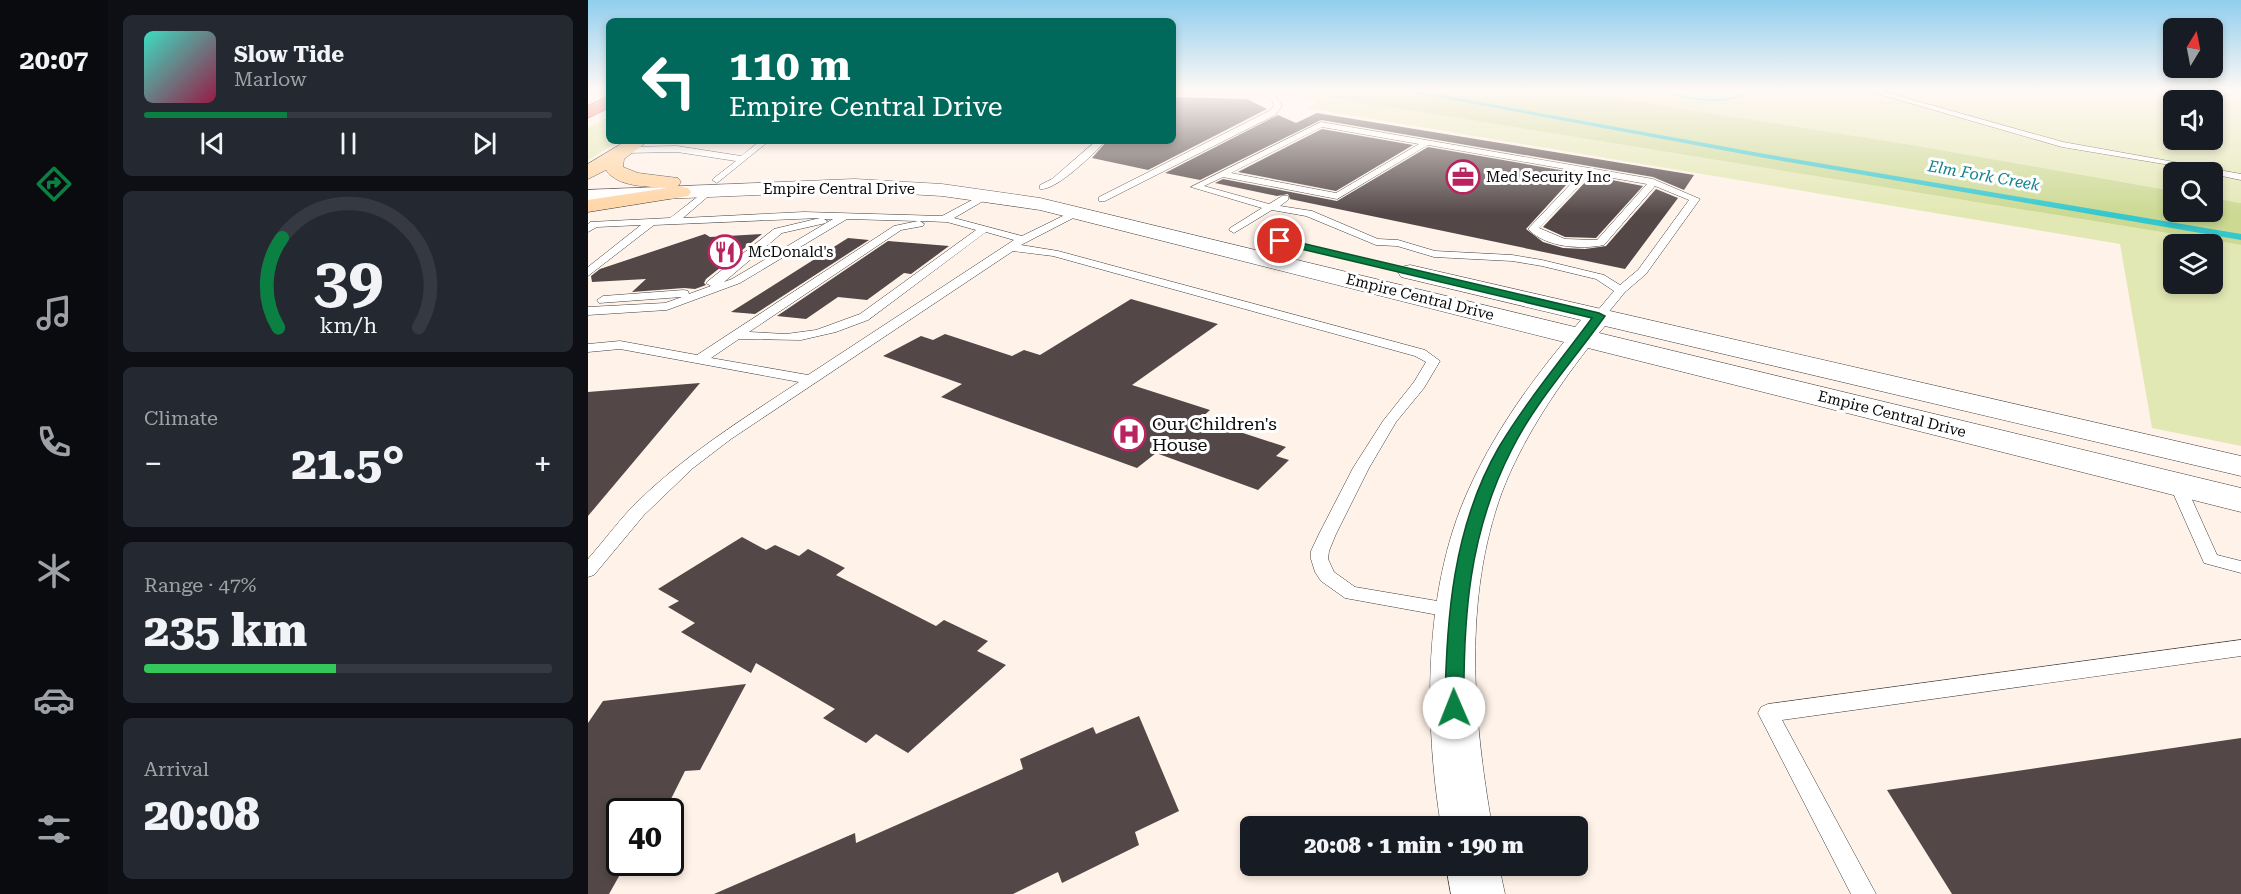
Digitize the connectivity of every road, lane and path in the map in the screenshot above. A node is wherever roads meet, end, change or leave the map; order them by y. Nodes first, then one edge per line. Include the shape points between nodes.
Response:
1 (1235, 132) edge
2 (1307, 132) edge
3 (1367, 132) edge
4 (2018, 132) edge
5 (1428, 142) junction
6 (761, 144) edge
7 (1098, 144) edge
8 (633, 149) edge
9 (743, 159) junction
10 (1589, 170) junction
11 (588, 173) edge
12 (1223, 174) junction
13 (2241, 177) edge
14 (1653, 182) junction
15 (713, 185) junction
16 (588, 187) edge
17 (677, 187) junction
18 (1043, 187) junction
19 (987, 195) junction
20 (588, 196) edge
21 (1284, 198) dead end
22 (1102, 199) junction
23 (588, 206) edge
24 (1270, 207) junction
25 (1075, 213) junction
26 (845, 216) junction
27 (947, 219) junction
28 (673, 220) junction
29 (651, 222) junction
30 (588, 229) edge
31 (984, 229) junction
32 (1234, 230) junction
33 (1257, 236) dead end
34 (1017, 243) junction
35 (1394, 268) dead end
36 (588, 273) edge
37 (1621, 290) junction
38 (588, 301) edge
39 (588, 311) edge
40 (1591, 327) junction
41 (736, 335) junction
42 (588, 348) edge
43 (699, 360) junction
44 (812, 380) junction
45 (2241, 466) edge
46 (2177, 484) junction
47 (2241, 500) edge
48 (2241, 567) edge
49 (588, 571) edge
50 (1458, 612) junction
51 (2241, 648) edge
52 (1465, 816) edge
53 (1475, 876) edge
54 (1478, 894) edge
55 (1864, 894) edge

1 - 22 lane
2 - 12 lane
3 - 5 lane
4 - 13 lane via 2062,144
5 - 10 lane
5 - 12 lane via 1338,196
6 - 9 lane
7 - 18 lane
8 - 9 lane via 677,149
8 - 11 main road
8 - 17 main road via 612,165 618,174
9 - 15 lane
10 - 14 lane
10 - 14 lane via 1533,229 1542,236 1583,245 1600,243
12 - 24 lane via 1196,187
14 - 37 lane via 1695,199 1641,272
15 - 17 street, Empire Central Drive
15 - 18 street, Empire Central Drive via 833,175 902,175
15 - 19 street, Empire Central Drive via 855,185
15 - 28 lane
16 - 17 street, Empire Central Drive
17 - 20 street, Empire Central Drive
17 - 23 main road
18 - 22 street, Empire Central Drive
19 - 25 street, Empire Central Drive
19 - 27 lane
21 - 24 lane
22 - 25 street
22 - 32 street, Empire Central Drive
24 - 32 lane
24 - 37 lane via 1308,213 1376,242 1398,243 1434,254 1542,263 1600,277
25 - 34 lane
25 - 40 street, Empire Central Drive
26 - 27 lane
26 - 28 lane
26 - 38 lane via 778,231 720,279 689,293
26 - 39 lane via 736,281 667,306
27 - 31 lane
27 - 41 lane via 898,228
28 - 29 lane
29 - 30 lane via 594,224
29 - 36 lane
31 - 34 lane
31 - 41 lane via 846,326 779,339
32 - 33 street, Empire Central Drive
34 - 44 lane
34 - 50 lane via 1420,352 1433,362 1349,487 1318,562 1335,585 1351,593
35 - 40 street, Empire Central Drive
37 - 40 lane
40 - 45 street, Empire Central Drive
40 - 46 street, Empire Central Drive
40 - 50 street via 1525,417 1487,488 1472,531
41 - 43 lane
42 - 43 lane via 620,345
43 - 44 lane
44 - 49 lane via 688,465 638,511
46 - 47 street, Empire Central Drive
46 - 48 lane via 2210,559
50 - 52 street via 1454,689
51 - 55 lane via 1768,713
53 - 54 street

